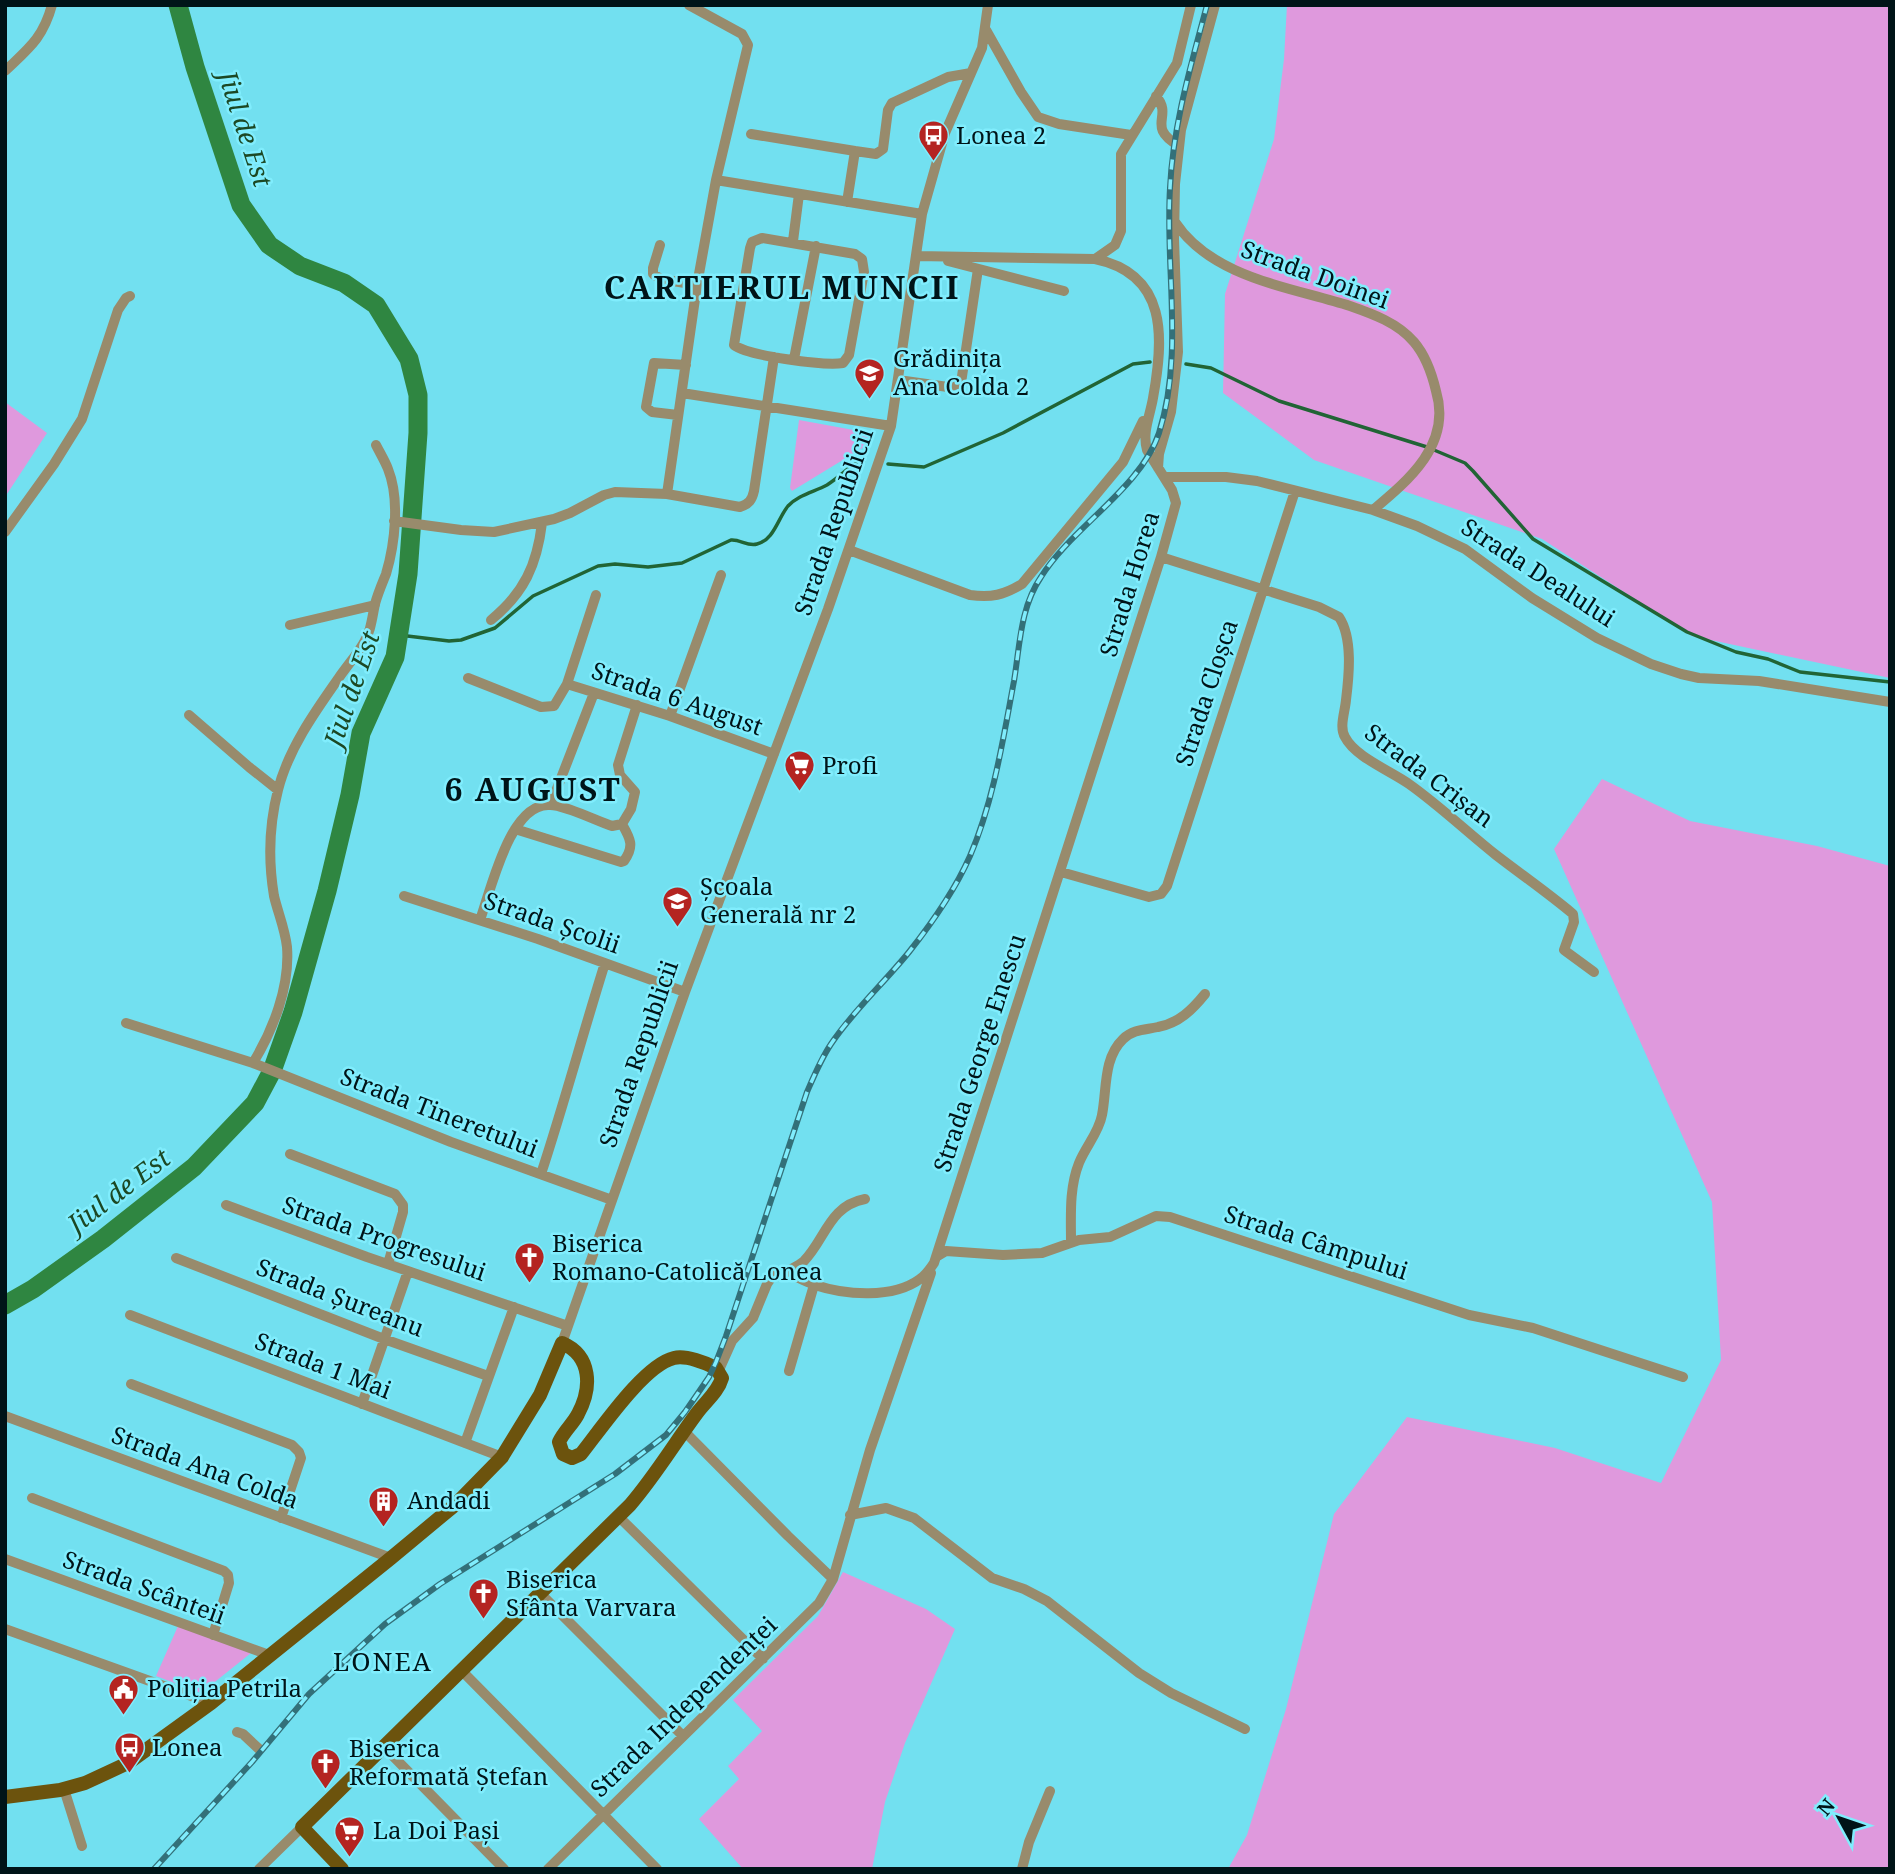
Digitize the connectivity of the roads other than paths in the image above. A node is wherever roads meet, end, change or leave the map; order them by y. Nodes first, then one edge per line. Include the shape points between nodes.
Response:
1 (52, 5) edge
2 (689, 5) edge
3 (988, 5) edge
4 (1191, 5) edge
5 (1215, 5) edge
6 (986, 30) junction
7 (5, 71) edge
8 (971, 73) junction
9 (1156, 96) junction
10 (751, 134) dead end
11 (1132, 135) junction
12 (1180, 146) junction
13 (855, 151) junction
14 (716, 180) junction
15 (799, 194) junction
16 (847, 201) junction
17 (922, 214) junction
18 (1175, 222) junction
19 (793, 241) junction
20 (660, 245) dead end
21 (816, 246) junction
22 (917, 256) junction
23 (930, 257) junction
24 (1096, 259) junction
25 (978, 269) junction
26 (697, 285) junction
27 (1064, 291) dead end
28 (130, 296) dead end
29 (774, 357) junction
30 (794, 359) junction
31 (686, 365) junction
32 (898, 380) junction
33 (682, 393) junction
34 (1152, 402) junction
35 (765, 405) junction
36 (678, 415) junction
37 (891, 426) junction
38 (376, 445) dead end
39 (1161, 472) junction
40 (1295, 491) junction
41 (667, 494) junction
42 (1373, 510) junction
43 (394, 521) junction
44 (542, 523) junction
45 (5, 532) edge
46 (849, 550) junction
47 (1161, 557) junction
48 (720, 575) dead end
49 (1263, 591) junction
50 (596, 595) dead end
51 (375, 605) junction
52 (491, 620) dead end
53 (290, 625) dead end
54 (468, 678) dead end
55 (567, 684) junction
56 (594, 693) junction
57 (1890, 702) edge
58 (637, 705) junction
59 (189, 715) dead end
60 (670, 716) junction
61 (774, 754) junction
62 (278, 790) junction
63 (551, 804) junction
64 (622, 824) junction
65 (514, 829) junction
66 (1061, 872) junction
67 (404, 896) dead end
68 (480, 920) junction
69 (605, 963) junction
70 (1594, 972) dead end
71 (685, 992) junction
72 (1205, 994) dead end
73 (126, 1023) dead end
74 (256, 1064) junction
75 (290, 1154) dead end
76 (541, 1174) junction
77 (865, 1199) dead end
78 (612, 1200) junction
79 (226, 1205) dead end
80 (1071, 1242) junction
81 (936, 1256) junction
82 (176, 1258) dead end
83 (388, 1264) junction
84 (408, 1271) junction
85 (785, 1273) junction
86 (814, 1285) junction
87 (514, 1307) junction
88 (130, 1315) dead end
89 (568, 1326) junction
90 (384, 1339) junction
91 (562, 1342) junction
92 (719, 1370) junction
93 (789, 1371) dead end
94 (488, 1376) junction
95 (1683, 1377) dead end
96 (131, 1384) dead end
97 (362, 1404) junction
98 (5, 1416) edge
99 (685, 1432) junction
100 (465, 1443) junction
101 (502, 1457) junction
102 (32, 1498) dead end
103 (850, 1515) junction
104 (619, 1517) junction
105 (281, 1518) junction
106 (390, 1558) junction
107 (5, 1559) edge
108 (834, 1573) junction
109 (541, 1594) junction
110 (5, 1629) edge
111 (213, 1635) junction
112 (269, 1655) junction
113 (763, 1659) junction
114 (462, 1671) junction
115 (211, 1703) junction
116 (1245, 1728) dead end
117 (237, 1732) dead end
118 (683, 1736) junction
119 (384, 1747) junction
120 (259, 1749) dead end
121 (64, 1788) junction
122 (1050, 1791) dead end
123 (5, 1797) edge
124 (604, 1815) junction
125 (302, 1827) junction
126 (82, 1846) dead end
127 (259, 1869) edge
128 (342, 1869) edge
129 (504, 1869) edge
130 (548, 1869) edge
131 (657, 1869) edge
132 (1022, 1869) edge

1 - 7 street via 47,26
2 - 14 street via 742,34 748,45
3 - 6 street, Strada Republicii
4 - 9 street via 1177,63
5 - 12 street
6 - 8 street, Strada Republicii
6 - 11 street via 1038,117
8 - 13 street via 948,77 892,103 883,149 876,154
8 - 17 street, Strada Republicii via 945,133
9 - 11 street
9 - 12 street via 1163,106 1164,135
10 - 13 street
11 - 24 street via 1121,154 1121,231 1115,246
12 - 18 street
13 - 16 street
14 - 15 street
14 - 26 street
15 - 16 street
15 - 19 street
16 - 17 street
17 - 22 street, Strada Republicii
18 - 39 street via 1178,352
18 - 42 street, Strada Doinei via 1208,256 1257,279 1375,314 1405,333 1422,354 1438,394 1432,449 1417,470
19 - 21 street
19 - 29 street via 762,237 752,242 733,342 738,348
20 - 26 street via 653,274
21 - 30 street
21 - 30 street via 855,254 864,264 849,355 839,364
22 - 23 street
22 - 32 street, Strada Republicii
23 - 24 street
23 - 25 street
24 - 34 street, Strada Horea via 1140,279 1154,304 1158,368
25 - 27 street
25 - 32 street via 961,383 948,387
26 - 31 street
28 - 45 street via 118,310 82,419
29 - 30 street
29 - 35 street
31 - 33 street
31 - 36 street via 654,363 646,407
32 - 37 street, Strada Republicii
33 - 35 street
33 - 36 street
34 - 39 street, Strada Horea via 1145,443
34 - 46 street via 1123,462 1022,584 1005,594 970,595
35 - 37 street
35 - 41 street via 754,491 747,505 740,508
36 - 41 street
37 - 46 street, Strada Republicii
38 - 43 street via 388,469
39 - 40 street, Strada Dealului via 1257,481
39 - 47 street, Strada Horea via 1176,503
40 - 42 street, Strada Dealului
40 - 49 street, Strada Cloșca
41 - 44 street via 615,492
42 - 57 street, Strada Dealului via 1446,538 1561,617 1651,664 1699,678 1759,681
43 - 44 street via 478,532
43 - 51 street
44 - 52 street via 539,549 526,581
46 - 61 street, Strada Republicii
47 - 49 street, Strada Crișan
47 - 66 street, Strada Horea
48 - 60 street
49 - 66 street, Strada Cloșca via 1167,886 1161,894 1149,897
49 - 70 street, Strada Crișan via 1339,617 1348,658 1345,738 1573,914 1564,950
50 - 55 street
51 - 53 street
51 - 62 street via 363,644 306,727
54 - 55 street via 549,708
55 - 56 street, Strada 6 August
56 - 58 street, Strada 6 August
56 - 63 street
58 - 60 street, Strada 6 August
58 - 64 street via 618,765 620,775 635,792
59 - 62 street
60 - 61 street, Strada 6 August
61 - 71 street, Strada Republicii
62 - 74 street via 270,866 285,936 286,964 276,1012
63 - 64 street via 612,827
63 - 65 street via 534,808
64 - 65 street via 632,848 621,862
65 - 68 street
66 - 81 street, Strada George Enescu
67 - 68 street, Strada Școlii
68 - 69 street, Strada Școlii
69 - 71 street, Strada Școlii
69 - 76 street
71 - 78 street, Strada Republicii
72 - 80 street via 1183,1016 1160,1027 1136,1030 1114,1052 1102,1116 1079,1164 1072,1191
73 - 74 street, Strada Tineretului
74 - 76 street, Strada Tineretului via 438,1138
75 - 83 street via 401,1200 403,1212
76 - 78 street, Strada Tineretului
77 - 85 street via 841,1209 802,1262
78 - 89 street, Strada Republicii
79 - 83 street, Strada Progresului
80 - 81 street, Strada Câmpului via 1032,1254 946,1251
80 - 95 street, Strada Câmpului via 1110,1237 1156,1216 1170,1217 1469,1315 1546,1332
81 - 86 street via 924,1278 899,1289 851,1292
81 - 103 street, Strada George Enescu
82 - 90 street, Strada Șureanu
83 - 84 street, Strada Progresului
84 - 87 street, Strada Progresului
84 - 90 street
85 - 86 street
85 - 92 street via 770,1278 753,1318 732,1342
86 - 93 street
87 - 89 street, Strada Progresului
87 - 94 street
88 - 97 street, Strada 1 Mai
89 - 91 street, Strada Republicii
90 - 94 street, Strada Șureanu
90 - 97 street
91 - 92 main road via 579,1354 588,1373 582,1405 559,1442 563,1454 572,1458 581,1454 640,1381 665,1362 678,1357
91 - 101 main road, Strada Republicii via 540,1395
92 - 99 main road via 720,1385
94 - 100 street
96 - 105 street via 292,1445 301,1458
97 - 100 street, Strada 1 Mai
98 - 105 street, Strada Ana Colda
99 - 104 main road
99 - 108 street via 788,1536
100 - 101 street, Strada 1 Mai
101 - 106 main road, Strada Republicii via 456,1504
102 - 111 street via 224,1571 229,1584
103 - 108 street, Strada George Enescu
103 - 116 street via 886,1508 914,1518 992,1578 1047,1601 1139,1673
104 - 109 main road
104 - 113 street
105 - 106 street, Strada Ana Colda
106 - 112 main road, Strada Republicii
107 - 111 street, Strada Scânteii
108 - 113 street, Strada Independenței via 813,1612
109 - 114 main road
109 - 118 street
110 - 115 street
111 - 112 street, Strada Scânteii
112 - 115 main road, Strada Republicii
113 - 118 street, Strada Independenței
114 - 119 main road
114 - 124 street
115 - 121 main road, Strada Republicii via 128,1763 100,1778
117 - 120 street
118 - 124 street, Strada Independenței
119 - 125 main road
119 - 129 street
121 - 123 main road, Strada Republicii
121 - 126 street
122 - 132 street
124 - 130 street, Strada Independenței
124 - 131 street
125 - 127 street
125 - 128 main road

